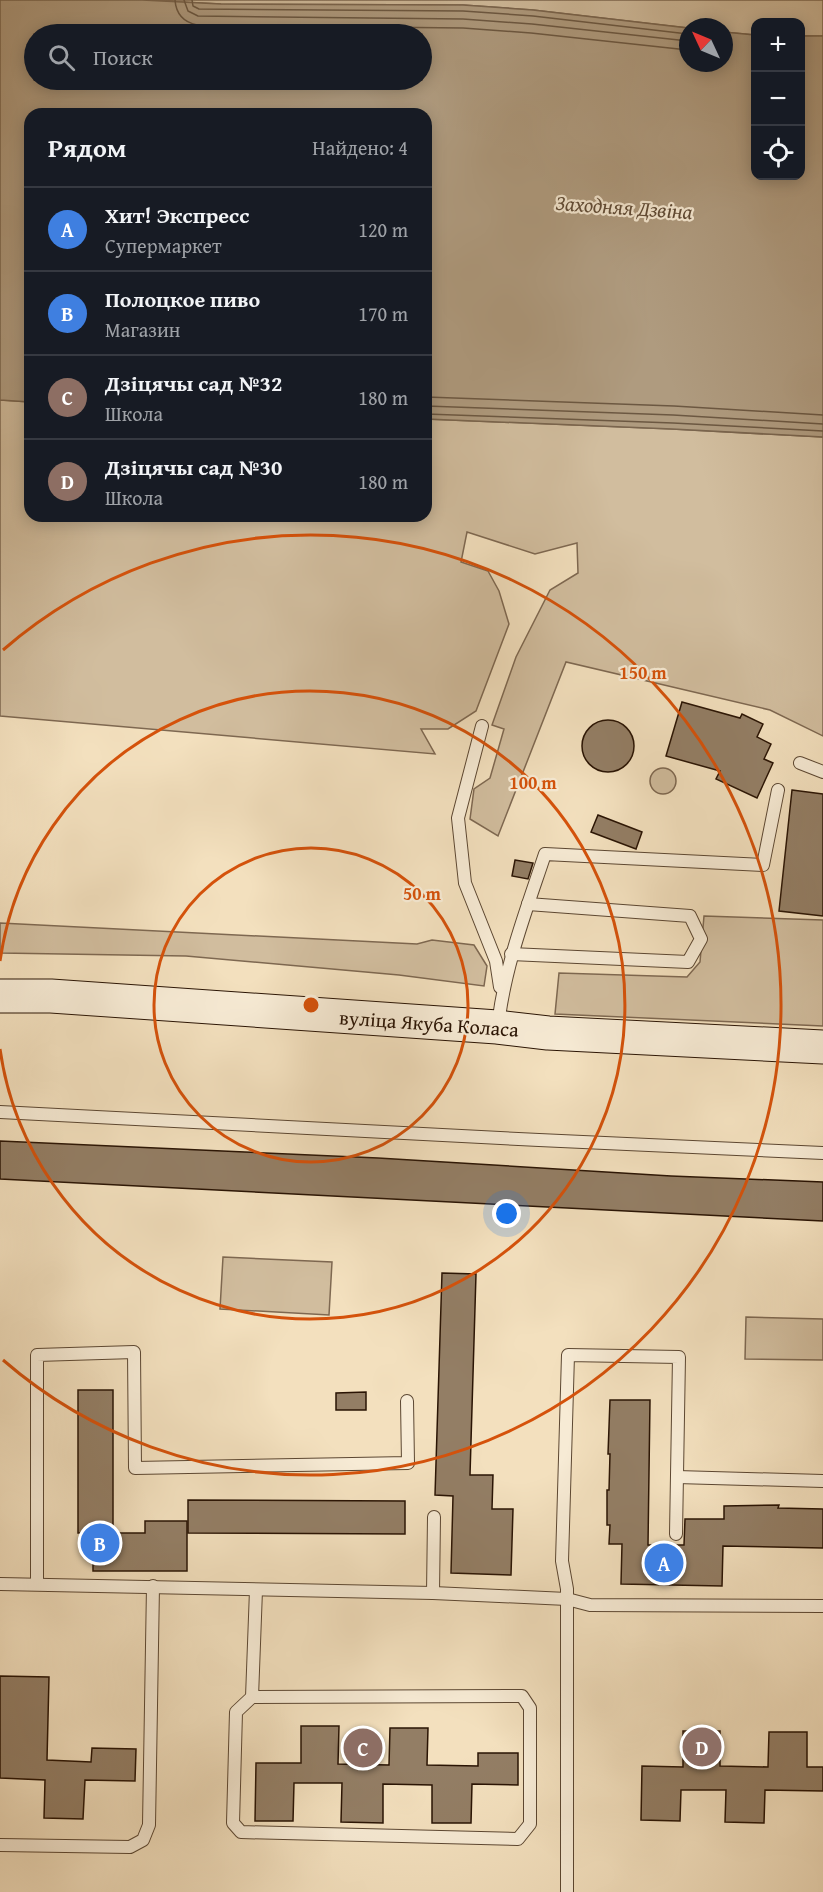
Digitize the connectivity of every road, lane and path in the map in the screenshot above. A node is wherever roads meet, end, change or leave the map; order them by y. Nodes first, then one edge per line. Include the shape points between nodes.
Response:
1 (482, 726) dead end
2 (800, 763) dead end
3 (823, 772) edge
4 (778, 790) dead end
5 (528, 904) junction
6 (511, 954) junction
7 (501, 994) junction
8 (0, 996) edge
9 (497, 1027) junction
10 (823, 1047) edge
11 (0, 1112) edge
12 (823, 1152) edge
13 (407, 1401) dead end
14 (677, 1477) junction
15 (823, 1481) edge
16 (434, 1517) dead end
17 (676, 1534) dead end
18 (0, 1584) edge
19 (37, 1584) junction
20 (153, 1586) junction
21 (256, 1590) junction
22 (433, 1593) junction
23 (567, 1599) junction
24 (823, 1606) edge
25 (252, 1697) junction
26 (0, 1845) edge
27 (567, 1892) edge

1 - 7 lane via 458,818 465,883 496,960
2 - 3 lane
4 - 5 lane via 763,865 544,854
5 - 6 lane
5 - 6 lane via 690,916 700,939 688,962
6 - 7 lane
7 - 9 lane
8 - 9 street, вуліца Якуба Коласа via 51,996
9 - 10 street, вуліца Якуба Коласа
11 - 12 lane
13 - 19 lane via 408,1463 135,1468 134,1352 37,1355
14 - 15 lane
14 - 17 lane
14 - 23 lane via 679,1357 568,1356 562,1561
16 - 22 lane
18 - 19 lane
19 - 20 lane
20 - 21 lane
20 - 26 lane via 149,1825 143,1840 130,1847
21 - 22 lane
21 - 25 lane
22 - 23 lane
23 - 24 lane via 590,1605
23 - 27 lane
25 - 25 lane via 236,1712 233,1823 241,1832 518,1839 530,1824 530,1708 522,1696

